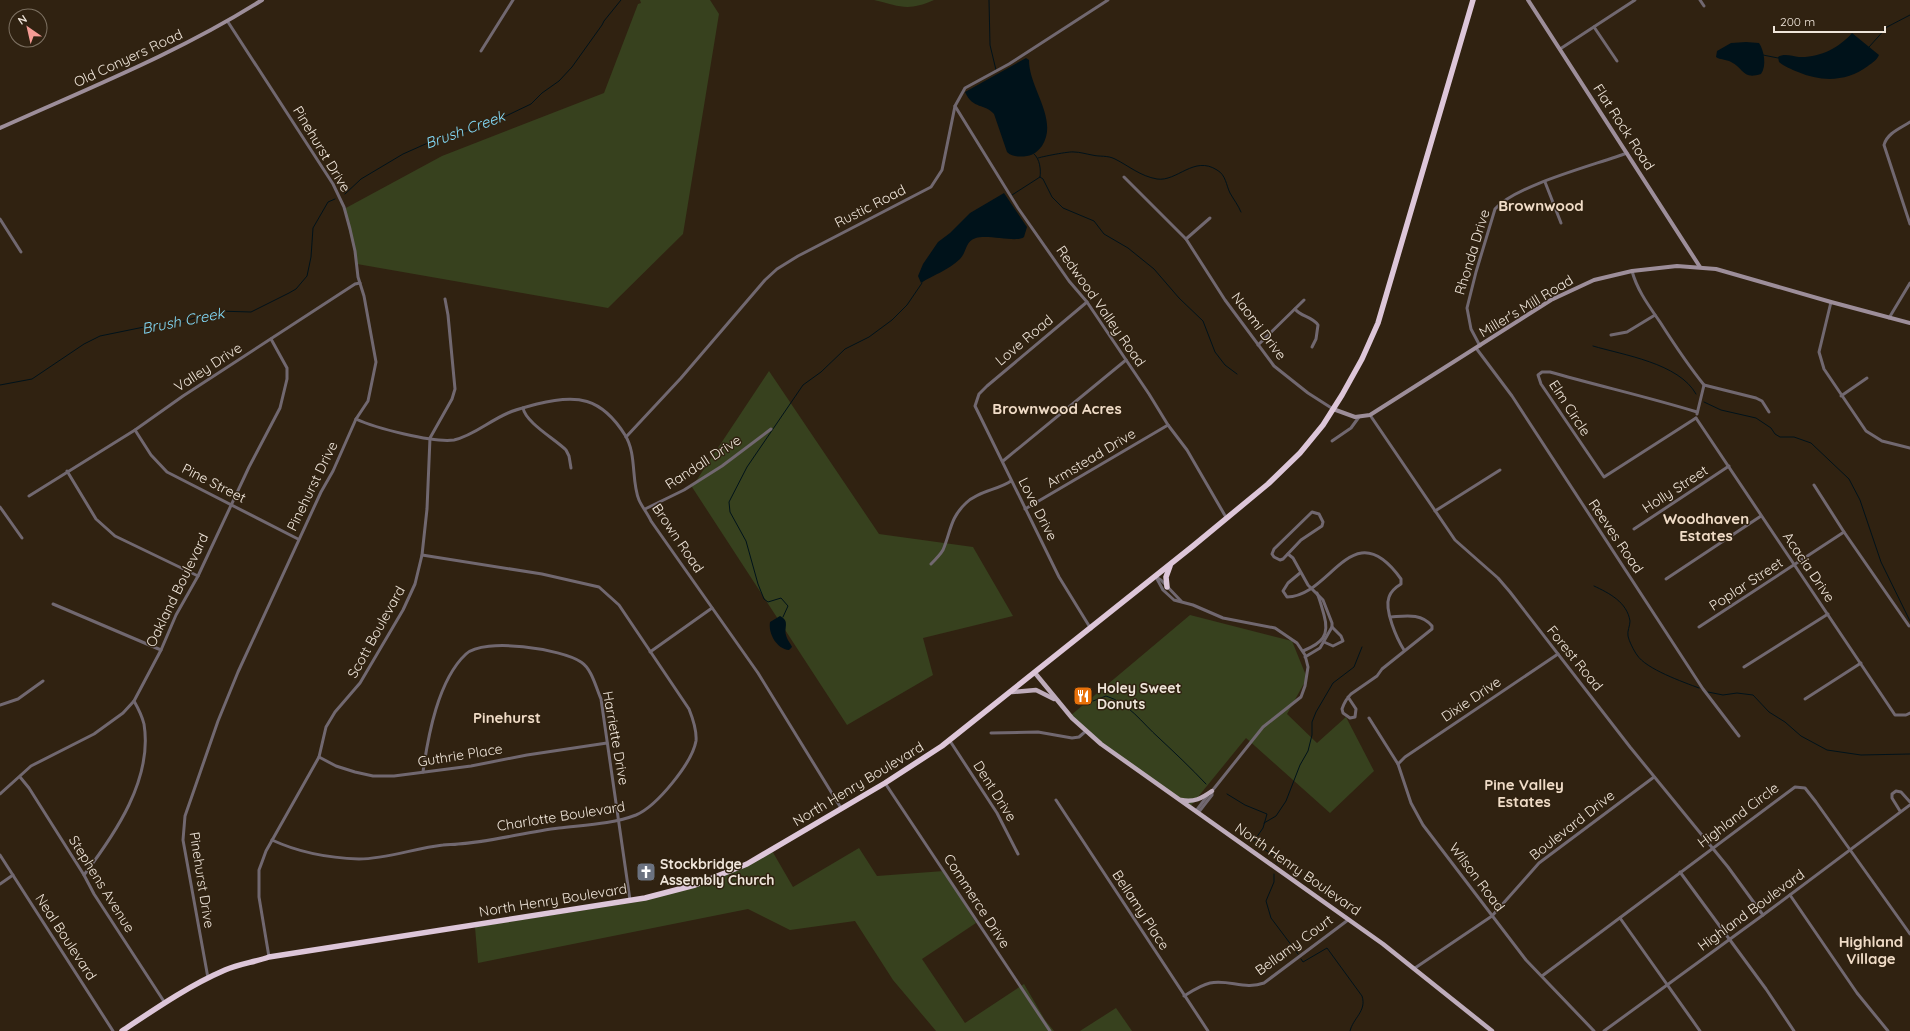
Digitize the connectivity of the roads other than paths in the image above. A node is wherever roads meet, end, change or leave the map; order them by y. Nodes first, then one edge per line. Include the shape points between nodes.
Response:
1 (262, 0) edge
2 (513, 0) edge
3 (1108, 0) edge
4 (1473, 0) edge
5 (1528, 0) edge
6 (1635, 0) edge
7 (1700, 0) edge
8 (1704, 6) dead end
9 (228, 22) junction
10 (1594, 27) junction
11 (1560, 49) junction
12 (481, 51) dead end
13 (1617, 62) dead end
14 (955, 106) junction
15 (1910, 122) edge
16 (0, 128) edge
17 (1627, 153) junction
18 (1124, 177) dead end
19 (1545, 182) junction
20 (1210, 218) dead end
21 (0, 219) edge
22 (1561, 223) dead end
23 (1910, 224) edge
24 (1186, 239) junction
25 (21, 252) dead end
26 (1700, 268) junction
27 (1632, 271) junction
28 (360, 283) junction
29 (1910, 283) edge
30 (445, 299) dead end
31 (1304, 300) dead end
32 (1087, 302) junction
33 (1831, 302) junction
34 (1295, 308) junction
35 (1655, 315) junction
36 (1889, 318) junction
37 (1910, 323) edge
38 (1611, 335) dead end
39 (271, 339) junction
40 (1258, 345) junction
41 (1312, 347) dead end
42 (1478, 347) junction
43 (1126, 360) junction
44 (1867, 378) dead end
45 (1704, 385) junction
46 (1841, 396) junction
47 (977, 398) joint
48 (523, 408) junction
49 (1333, 409) junction
50 (1697, 412) junction
51 (1769, 412) dead end
52 (1370, 415) junction
53 (1359, 417) junction
54 (1696, 418) junction
55 (356, 419) junction
56 (1168, 425) junction
57 (135, 430) junction
58 (771, 430) dead end
59 (626, 437) junction
60 (430, 438) junction
61 (1332, 441) dead end
62 (1910, 448) edge
63 (1003, 461) junction
64 (1729, 466) junction
65 (571, 468) dead end
66 (1500, 470) dead end
67 (67, 471) junction
68 (1011, 481) junction
69 (1814, 485) dead end
70 (29, 496) dead end
71 (230, 504) junction
72 (0, 507) edge
73 (645, 509) junction
74 (1025, 509) junction
75 (1435, 511) junction
76 (1761, 516) junction
77 (1227, 519) junction
78 (1634, 529) dead end
79 (1844, 532) junction
80 (22, 538) dead end
81 (298, 539) junction
82 (1288, 554) junction
83 (422, 555) junction
84 (931, 564) dead end
85 (1171, 564) junction
86 (1794, 565) junction
87 (1300, 573) junction
88 (198, 576) junction
89 (1156, 577) junction
90 (1666, 579) dead end
91 (1167, 587) junction
92 (1310, 587) junction
93 (1317, 593) junction
94 (1181, 601) junction
95 (53, 604) dead end
96 (712, 608) junction
97 (1828, 614) junction
98 (1391, 617) junction
99 (1910, 626) edge
100 (1332, 627) junction
101 (1699, 627) dead end
102 (1090, 628) junction
103 (1324, 642) junction
104 (161, 650) junction
105 (1404, 650) junction
106 (650, 652) junction
107 (1303, 652) junction
108 (1558, 654) junction
109 (1305, 657) junction
110 (1861, 663) junction
111 (1744, 667) dead end
112 (1035, 673) junction
113 (43, 681) dead end
114 (1012, 692) junction
115 (1348, 697) junction
116 (0, 699) edge
117 (1805, 699) dead end
118 (1057, 701) junction
119 (134, 702) junction
120 (1, 705) edge
121 (1910, 713) edge
122 (1369, 718) dead end
123 (1086, 731) junction
124 (991, 733) dead end
125 (1739, 736) dead end
126 (950, 741) junction
127 (607, 743) junction
128 (319, 757) junction
129 (1398, 764) junction
130 (423, 772) junction
131 (20, 777) junction
132 (1654, 777) junction
133 (885, 782) junction
134 (1212, 791) junction
135 (0, 794) edge
136 (1178, 799) junction
137 (1056, 800) dead end
138 (1910, 803) edge
139 (841, 808) junction
140 (1197, 812) junction
141 (1900, 812) junction
142 (619, 820) junction
143 (272, 840) junction
144 (1713, 847) junction
145 (1849, 849) junction
146 (1018, 854) dead end
147 (0, 855) edge
148 (1680, 872) junction
149 (13, 875) junction
150 (84, 875) junction
151 (0, 884) edge
152 (1790, 895) junction
153 (630, 900) junction
154 (1763, 915) junction
155 (1492, 916) junction
156 (1620, 918) junction
157 (1348, 920) junction
158 (1910, 934) edge
159 (1730, 940) junction
160 (269, 957) junction
161 (1415, 968) junction
162 (1542, 976) junction
163 (208, 978) junction
164 (1667, 985) junction
165 (1184, 996) junction
166 (165, 1003) junction
167 (113, 1031) edge
168 (122, 1031) edge
169 (1050, 1031) edge
170 (1208, 1031) edge
171 (1492, 1031) edge
172 (1594, 1031) edge
173 (1604, 1031) edge
174 (1700, 1031) edge
175 (1794, 1031) edge
176 (1888, 1031) edge

1 - 9 street, Old Conyers Road
2 - 12 street
3 - 14 street, Rustic Road via 1015,61 965,88
4 - 49 highway via 1382,310 1362,359
5 - 11 street, Flat Rock Road
6 - 10 street
7 - 8 street
9 - 16 street, Old Conyers Road via 172,51
9 - 28 street, Pinehurst Drive via 333,184 344,207
10 - 11 street
10 - 13 street
11 - 17 street, Flat Rock Road
14 - 32 street, Redwood Valley Road via 1068,281
14 - 59 street, Rustic Road via 942,170 930,187 777,269
15 - 23 street via 1886,139 1884,144
17 - 19 street, Rhonda Drive
17 - 26 street, Flat Rock Road
18 - 24 street, Naomi Drive
19 - 22 street
19 - 42 street, Rhonda Drive via 1500,203 1491,218 1467,308
20 - 24 street
21 - 25 street
24 - 40 street, Naomi Drive via 1225,300
26 - 27 street, Miller's Mill Road via 1677,266
26 - 33 street, Miller's Mill Road via 1746,277
27 - 35 street
27 - 42 street, Miller's Mill Road via 1611,275 1565,292
28 - 39 street, Valley Drive
28 - 55 street, Pinehurst Drive via 376,362 368,401
29 - 36 street
30 - 60 street, Scott Boulevard via 455,389
31 - 34 street
32 - 43 street, Redwood Valley Road
32 - 47 street, Love Road via 987,386
33 - 36 street, Miller's Mill Road
33 - 46 street via 1819,352 1824,369
34 - 40 street
34 - 41 street via 1300,314 1315,321 1318,326
35 - 38 street via 1627,332
35 - 45 street
36 - 37 street, Miller's Mill Road
39 - 57 street, Valley Drive
39 - 71 street, Oakland Boulevard via 287,368 284,395 276,418
40 - 49 street, Naomi Drive via 1284,376
42 - 52 street, Miller's Mill Road
42 - 125 street, Reeves Road via 1703,689
43 - 56 street, Redwood Valley Road
43 - 63 street
44 - 46 street
45 - 50 street
45 - 51 street via 1762,400
46 - 62 street via 1870,434 1882,441
47 - 63 street, Love Drive via 977,413
48 - 59 street, Brown Road via 565,399 585,400 603,410
48 - 60 street, Brown Road via 508,413 468,436 451,440
48 - 65 street via 533,422 566,450
49 - 53 street, Miller's Mill Road
49 - 77 highway via 1292,461
50 - 54 street
50 - 54 street, Elm Circle via 1550,372 1538,375 1541,384 1604,477
52 - 53 street, Miller's Mill Road
52 - 75 street, Forest Road
53 - 61 street via 1351,428
54 - 64 street, Acacia Drive
55 - 60 street, Brown Road via 371,426
55 - 81 street, Pinehurst Drive
56 - 74 street, Armstead Drive
56 - 77 street, Redwood Valley Road via 1188,450
57 - 67 street, Valley Drive
57 - 71 street, Pine Street via 162,469
58 - 73 street, Randall Drive via 684,490
59 - 73 street, Brown Road via 631,451 639,500
60 - 83 street, Scott Boulevard
63 - 68 street, Love Drive
64 - 76 street, Acacia Drive
64 - 78 street, Holly Street
66 - 75 street
67 - 70 street, Valley Drive
67 - 88 street via 96,519 115,536
68 - 74 street, Love Drive
68 - 84 street via 966,503 956,514 943,549
69 - 79 street
71 - 81 street, Pine Street
71 - 88 street, Oakland Boulevard
72 - 80 street
73 - 96 street, Brown Road
74 - 102 street, Love Drive
75 - 108 street, Forest Road via 1456,541 1505,586
76 - 86 street, Acacia Drive
76 - 90 street
77 - 85 highway
79 - 86 street, Poplar Street
79 - 99 street
81 - 163 street, Pinehurst Drive via 218,721 185,816 183,840
82 - 82 street via 1280,560 1272,554 1312,512 1319,514 1322,526 1301,540
82 - 87 street via 1293,558
83 - 106 street, Charlotte Boulevard via 542,574 599,588 619,605
83 - 128 street, Scott Boulevard via 415,584 403,610 360,683 335,712 326,727
85 - 89 highway
85 - 91 highway via 1166,577
86 - 97 street, Acacia Drive
86 - 101 street, Poplar Street
87 - 92 street
87 - 92 street via 1288,583 1283,591 1284,595 1292,597
88 - 104 street, Oakland Boulevard via 176,615
89 - 91 street
89 - 94 street via 1168,596
89 - 102 highway
91 - 94 street
92 - 93 street
92 - 98 street via 1350,557 1362,553 1372,554 1383,560 1401,579 1401,584 1393,590 1388,599
93 - 100 street via 1324,600
93 - 107 street via 1327,628 1326,634
94 - 107 street via 1223,618 1275,628 1291,638
95 - 104 street
96 - 106 street
96 - 139 street, Brown Road via 758,673
97 - 110 street, Acacia Drive
97 - 111 street
98 - 105 street via 1395,635
98 - 105 street via 1411,615 1425,619 1432,626 1432,629
100 - 103 street
100 - 103 street via 1343,641 1336,646
102 - 112 highway
103 - 109 street via 1315,652
104 - 119 street, Oakland Boulevard
105 - 115 street via 1377,676
106 - 142 street, Charlotte Boulevard via 689,709 695,726 696,741 688,761 650,806
107 - 109 street
108 - 129 street, Dixie Drive
108 - 132 street, Forest Road
109 - 134 street via 1308,667 1306,686 1301,696 1263,727
110 - 117 street
110 - 121 street, Acacia Drive via 1896,715
112 - 114 highway, North Henry Boulevard
112 - 118 main road, North Henry Boulevard
113 - 120 street via 18,699
114 - 118 main road via 1036,690
114 - 126 highway, North Henry Boulevard
115 - 115 street via 1344,702 1343,713 1350,718 1355,717 1356,709
116 - 120 street
118 - 123 main road, North Henry Boulevard
119 - 131 street, Oakland Boulevard via 94,734 40,760
119 - 150 street via 144,723 145,749 142,767 128,810
122 - 129 street, Wilson Road
123 - 124 street via 1079,737 1072,738 1038,732
123 - 136 main road, North Henry Boulevard
126 - 133 highway, North Henry Boulevard
126 - 146 street, Dent Drive via 997,813
127 - 130 street, Guthrie Place
127 - 130 street, Harriette Drive via 601,699 592,676 582,662 565,655 528,648 493,645 479,647 467,653 461,660 443,692 433,716
127 - 142 street, Harriette Drive
128 - 130 street, Guthrie Place via 336,766 373,776
128 - 143 street, Scott Boulevard
129 - 155 street, Wilson Road via 1418,817
131 - 135 street, Oakland Boulevard
131 - 150 street, Stephens Avenue
132 - 144 street, Forest Road
132 - 155 street, Boulevard Drive via 1539,863
133 - 139 highway, North Henry Boulevard
133 - 169 street, Commerce Drive
134 - 136 main road via 1190,802
134 - 140 street
136 - 140 main road, North Henry Boulevard
137 - 165 street, Bellamy Place
138 - 141 street, Highland Boulevard
138 - 141 street via 1901,792 1896,791 1892,794
139 - 153 highway, North Henry Boulevard via 781,845 728,872 686,888
140 - 157 main road, North Henry Boulevard
141 - 145 street, Highland Boulevard
142 - 143 street, Charlotte Boulevard via 526,832 362,859 323,857
142 - 153 street, Harriette Drive
143 - 160 street, Scott Boulevard via 260,870 259,897
144 - 145 street, Highland Circle via 1790,789 1800,786 1805,788
144 - 148 street, Highland Circle
144 - 154 street, Forest Road
145 - 152 street, Highland Boulevard
145 - 158 street, Highland Circle
147 - 149 street, Neal Boulevard
148 - 156 street, Highland Circle
148 - 159 street
149 - 151 street
149 - 167 street, Neal Boulevard
150 - 166 street, Stephens Avenue
152 - 154 street, Highland Boulevard
152 - 176 street via 1857,993
153 - 160 highway, North Henry Boulevard
154 - 159 street, Highland Boulevard
155 - 161 street, Boulevard Drive
155 - 162 street, Wilson Road via 1526,960
156 - 162 street, Highland Circle
156 - 164 street
157 - 161 main road, North Henry Boulevard
157 - 165 street, Bellamy Court via 1264,983 1257,986 1209,983
159 - 164 street, Highland Boulevard
159 - 175 street
160 - 163 highway, North Henry Boulevard
161 - 171 main road, North Henry Boulevard
162 - 172 street, Wilson Road
163 - 166 highway, North Henry Boulevard
164 - 173 street, Highland Boulevard
164 - 174 street
165 - 170 street, Bellamy Place
166 - 168 highway, North Henry Boulevard

